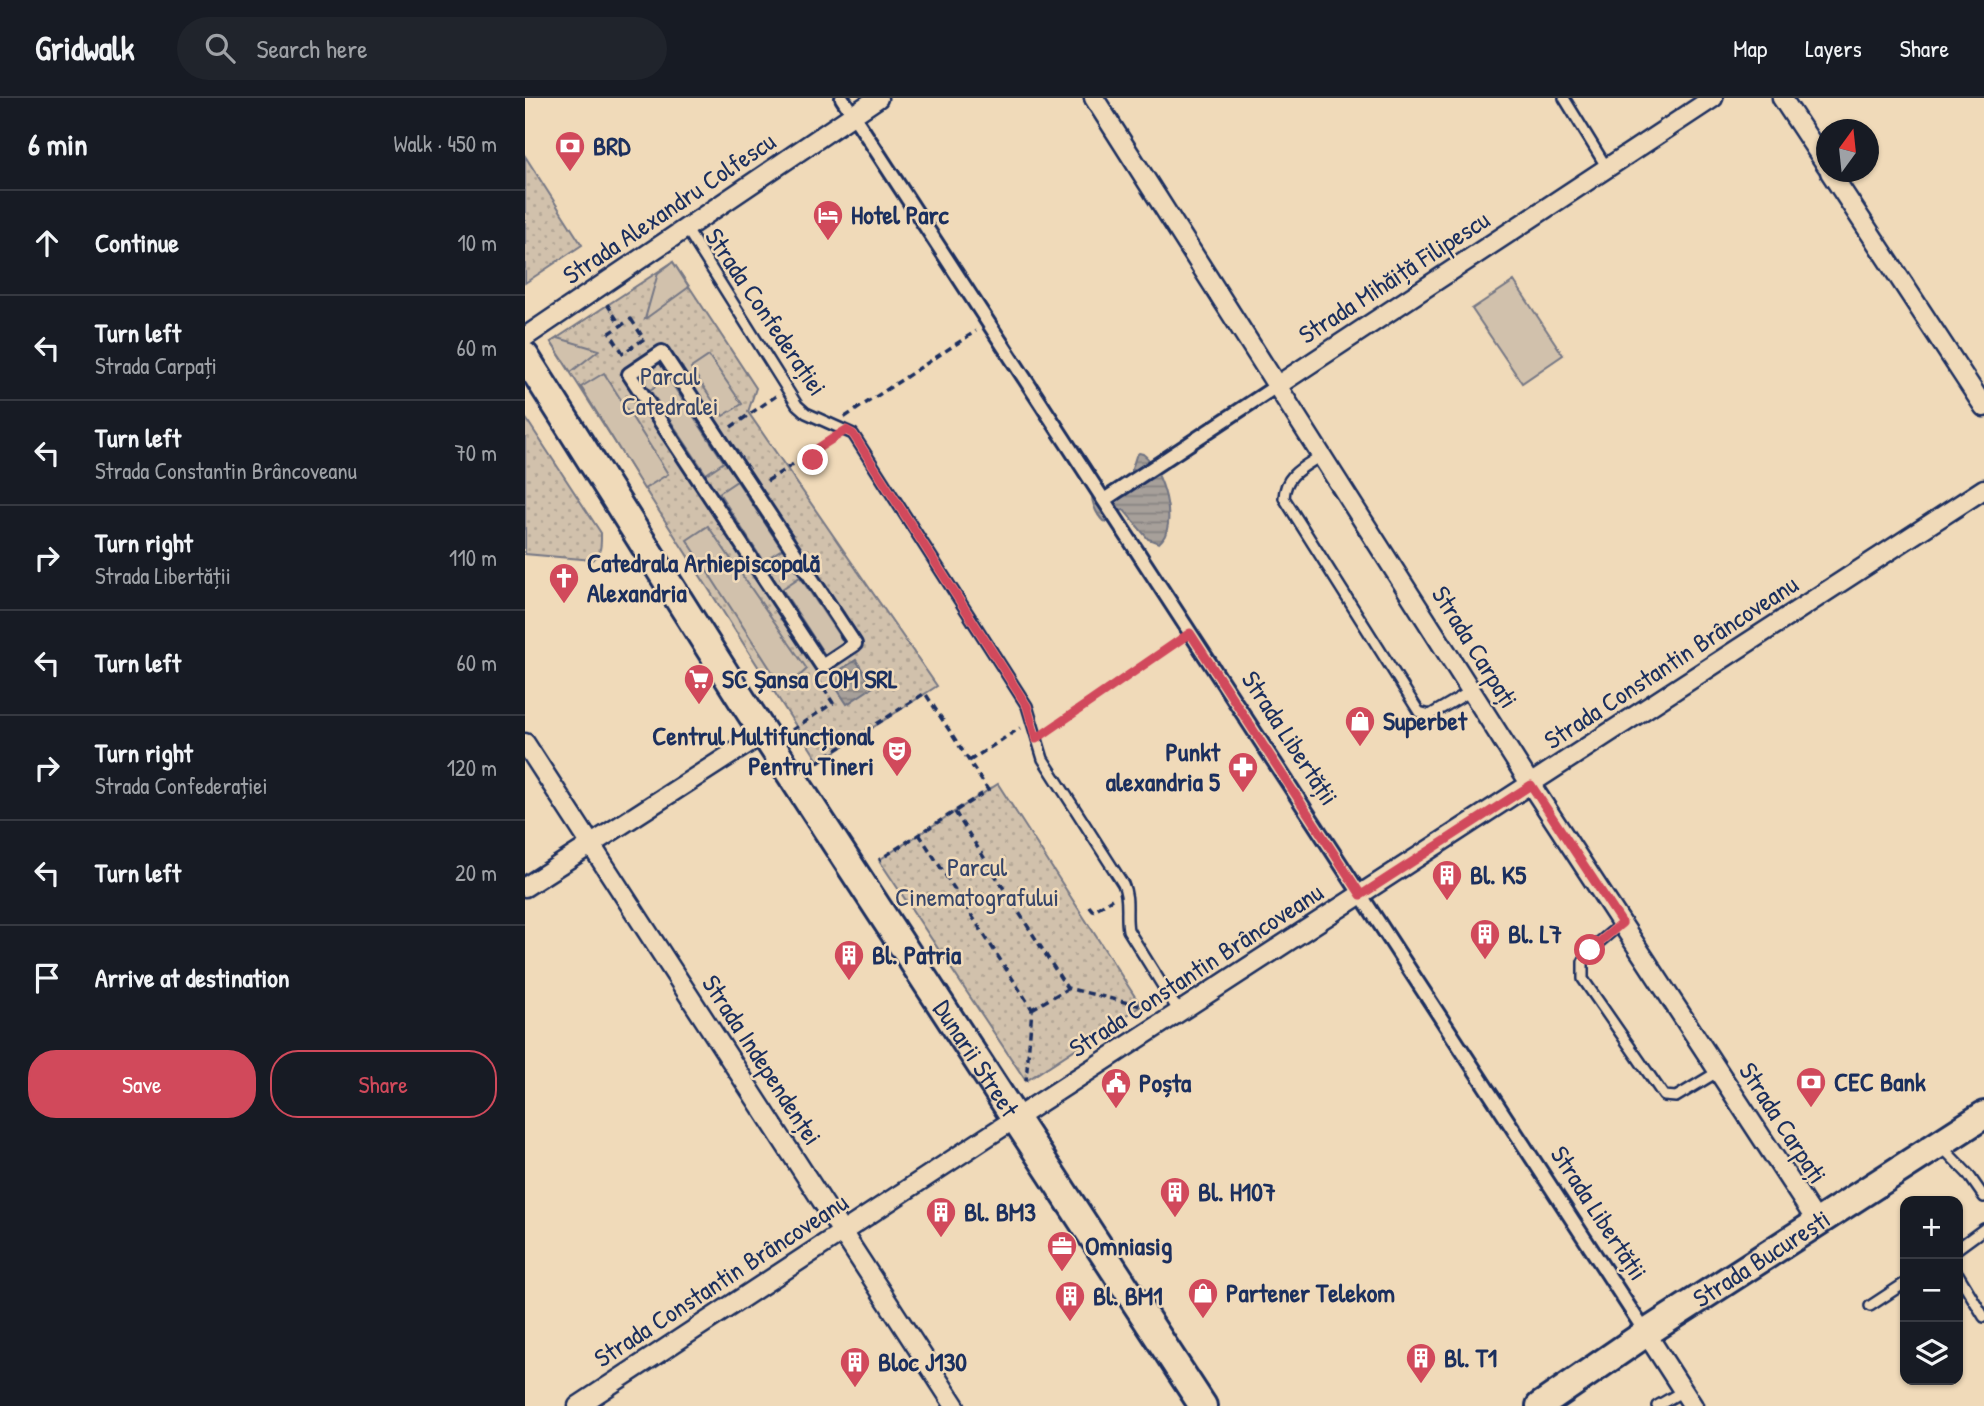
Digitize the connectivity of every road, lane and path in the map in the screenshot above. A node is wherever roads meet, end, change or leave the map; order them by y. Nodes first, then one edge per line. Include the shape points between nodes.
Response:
1 (842, 98) edge
2 (878, 98) edge
3 (1094, 98) edge
4 (1563, 98) edge
5 (1713, 98) edge
6 (1782, 98) edge
7 (853, 115) junction
8 (1816, 151) edge
9 (1607, 168) junction
10 (1837, 182) edge
11 (686, 228) junction
12 (597, 289) junction
13 (989, 323) junction
14 (621, 326) junction
15 (525, 337) edge
16 (525, 356) edge
17 (1278, 385) junction
18 (787, 388) junction
19 (1984, 407) edge
20 (834, 424) junction
21 (850, 432) junction
22 (718, 437) junction
23 (809, 454) junction
24 (1322, 455) junction
25 (813, 460) dead end
26 (753, 489) junction
27 (1984, 489) edge
28 (1104, 500) junction
29 (1190, 633) junction
30 (822, 666) junction
31 (1471, 691) junction
32 (1033, 720) junction
33 (792, 730) dead end
34 (764, 733) junction
35 (1036, 739) junction
36 (525, 743) edge
37 (969, 761) junction
38 (816, 763) dead end
39 (1531, 785) junction
40 (955, 811) junction
41 (919, 834) junction
42 (590, 844) junction
43 (879, 860) dead end
44 (525, 887) edge
45 (1126, 890) junction
46 (1361, 895) junction
47 (1089, 906) dead end
48 (1622, 923) junction
49 (1067, 988) junction
50 (1141, 1006) dead end
51 (1032, 1009) junction
52 (1179, 1012) junction
53 (1719, 1071) junction
54 (1026, 1081) dead end
55 (1984, 1115) edge
56 (1015, 1118) junction
57 (1939, 1143) junction
58 (1984, 1197) edge
59 (1817, 1222) junction
60 (1984, 1229) edge
61 (842, 1231) junction
62 (1963, 1244) edge
63 (1963, 1283) edge
64 (1900, 1286) edge
65 (1870, 1306) dead end
66 (1984, 1317) edge
67 (1646, 1333) junction
68 (1683, 1391) junction
69 (950, 1404) edge
70 (578, 1406) edge
71 (1203, 1406) edge
72 (1540, 1406) edge
73 (1657, 1406) edge
74 (1693, 1406) edge

1 - 7 street, Strada Libertății
2 - 7 street, Strada Alexandru Colfescu
3 - 17 street, Strada Carpați
4 - 9 lane
5 - 9 street, Strada Mihăiță Filipescu
6 - 8 street
7 - 11 street, Strada Alexandru Colfescu
7 - 13 street, Strada Libertății
9 - 17 street, Strada Mihăiță Filipescu
10 - 19 street
11 - 12 street, Strada Alexandru Colfescu
11 - 18 lane, Strada Confederației
12 - 14 path
12 - 15 street, Strada Alexandru Colfescu
13 - 20 path
13 - 28 street, Strada Libertății
14 - 14 path via 610,333 623,353 644,339 631,319
16 - 34 main road, Dunarii Street
17 - 24 street, Strada Carpați
17 - 28 street, Strada Mihăiță Filipescu
18 - 20 lane, Strada Confederației via 806,413
18 - 22 path
20 - 21 lane, Strada Confederației
21 - 23 path
21 - 32 lane
22 - 26 street
22 - 30 street via 662,352 629,374
23 - 25 path
23 - 26 path
24 - 31 street, Strada Carpați
24 - 31 lane via 1290,477 1284,498 1412,701 1419,712 1430,715
26 - 30 street via 855,644
27 - 39 street, Strada Constantin Brâncoveanu
28 - 29 street, Strada Libertății
29 - 35 path
29 - 46 street, Strada Libertății
30 - 33 path via 813,672 833,703
31 - 39 street, Strada Carpați
32 - 35 lane
32 - 37 path
34 - 42 street
34 - 56 main road, Dunarii Street
35 - 45 lane via 1043,759
36 - 42 street, Strada Independenței
37 - 38 path via 925,693
37 - 40 path via 988,790
39 - 46 street, Strada Constantin Brâncoveanu
39 - 48 street, Strada Carpați
40 - 41 path
40 - 49 path
41 - 43 path
41 - 51 path
42 - 44 street
42 - 61 street, Strada Independenței
45 - 47 path via 1093,911
45 - 52 lane via 1128,930
46 - 52 street, Strada Constantin Brâncoveanu
46 - 67 street, Strada Libertății
48 - 53 street, Strada Carpați
48 - 53 lane via 1590,950 1583,962 1583,979 1664,1096 1675,1097
49 - 50 path
49 - 51 path
51 - 54 path
52 - 56 street, Strada Constantin Brâncoveanu
53 - 59 street, Strada Carpați
55 - 57 main road, Strada București
56 - 61 street, Strada Constantin Brâncoveanu
56 - 71 main road, Dunarii Street
57 - 58 lane
57 - 59 main road, Strada București
59 - 67 main road, Strada București
60 - 62 lane
61 - 69 street, Strada Independenței
61 - 70 street, Strada Constantin Brâncoveanu
63 - 66 lane
64 - 65 lane
67 - 68 street, Strada Libertății
67 - 72 main road, Strada București
68 - 73 lane
68 - 74 street, Strada Libertății

